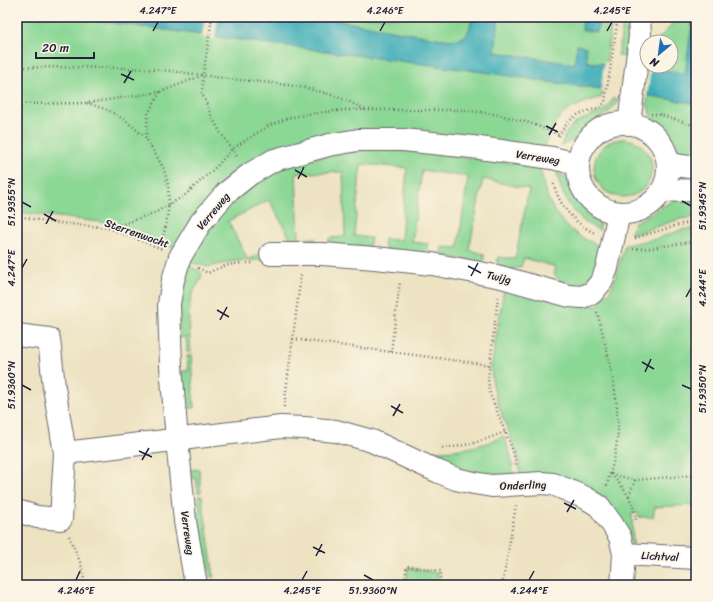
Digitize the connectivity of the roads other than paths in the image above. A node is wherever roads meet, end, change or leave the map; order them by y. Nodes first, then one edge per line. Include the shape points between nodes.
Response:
1 (652, 17) edge
2 (639, 26) edge
3 (630, 112) junction
4 (578, 164) junction
5 (668, 164) junction
6 (696, 168) edge
7 (696, 190) edge
8 (662, 191) junction
9 (619, 213) junction
10 (271, 254) road end
11 (17, 335) edge
12 (177, 440) junction
13 (65, 453) junction
14 (17, 511) edge
15 (624, 554) junction
16 (696, 558) edge
17 (196, 585) edge
18 (622, 585) edge

1 - 2 street
2 - 3 street
3 - 4 street via 614,124 594,133 585,144
3 - 5 street via 664,149
4 - 9 street via 581,185 588,198 599,207
4 - 12 street, Verreweg via 472,147 403,140 358,140 274,160 250,174 226,193 202,222 180,257 173,280 169,304
5 - 6 street
5 - 8 street via 667,178
7 - 8 street
8 - 9 street via 640,210
9 - 10 street, Twijg via 602,281 592,293 582,297 569,296 501,277 432,264 376,258
11 - 13 street via 49,339
12 - 13 street, Onderling
12 - 15 street, Onderling via 281,427 336,431 372,441 462,480 492,486 553,484 599,506 620,537
12 - 17 street, Verreweg via 185,521
13 - 14 street via 61,519 38,517
15 - 16 street, Lichtval
15 - 18 street, Onderling

